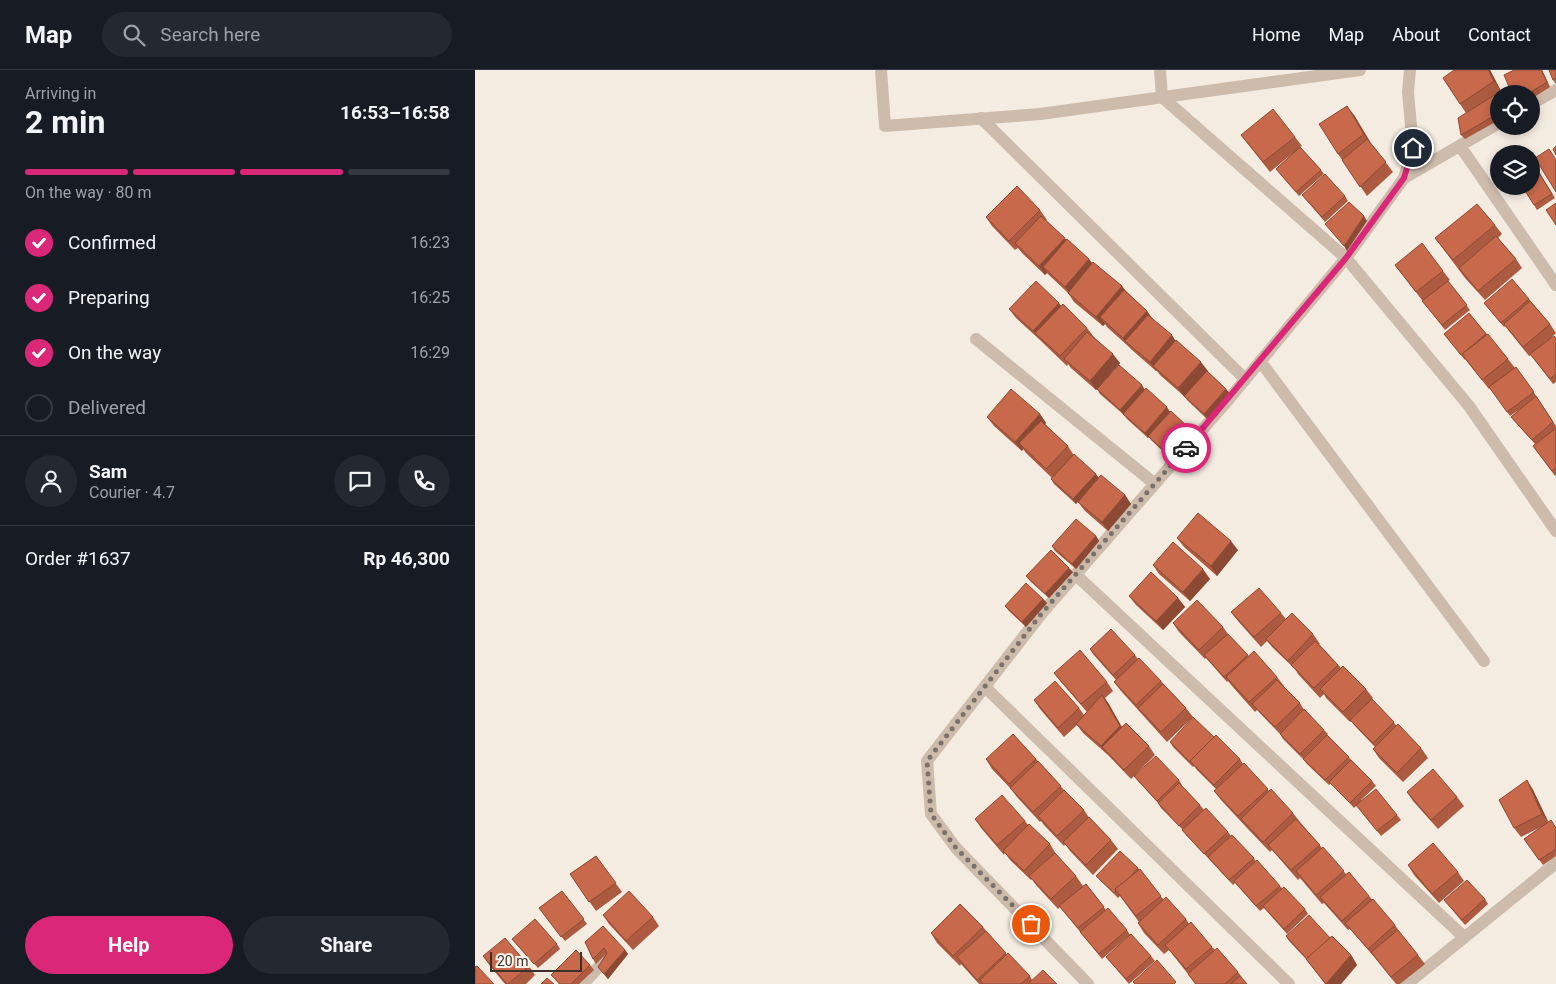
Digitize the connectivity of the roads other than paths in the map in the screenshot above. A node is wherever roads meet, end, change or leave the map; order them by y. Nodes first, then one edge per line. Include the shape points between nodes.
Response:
1 (881, 70) edge
2 (1160, 70) edge
3 (1360, 70) edge
4 (1410, 70) edge
5 (1301, 74) edge
6 (1556, 90) edge
7 (1162, 97) junction
8 (1540, 99) edge
9 (981, 118) junction
10 (1490, 128) edge
11 (1460, 146) junction
12 (1404, 178) junction
13 (1346, 258) junction
14 (1556, 285) edge
15 (976, 339) dead end
16 (1260, 361) junction
17 (1245, 380) junction
18 (1155, 484) junction
19 (1556, 531) edge
20 (1075, 575) junction
21 (1484, 661) dead end
22 (985, 687) junction
23 (1556, 863) edge
24 (1464, 937) junction
25 (605, 960) edge
26 (583, 984) edge
27 (1088, 984) edge
28 (1289, 984) edge
29 (1407, 984) edge

1 - 9 street via 885,126
2 - 7 street
3 - 5 street
4 - 12 street via 1408,92 1413,148
5 - 7 street
6 - 8 street
7 - 9 street via 1040,114
7 - 13 street
9 - 17 street
10 - 11 street
11 - 12 street
11 - 14 street
12 - 13 street
13 - 16 street
13 - 19 street via 1469,406
15 - 18 street
16 - 17 street
16 - 21 street
17 - 18 street
18 - 20 street
20 - 22 street
20 - 24 street
22 - 27 street via 927,761 931,814 956,848
22 - 28 street
23 - 24 street
24 - 29 street
25 - 26 street

